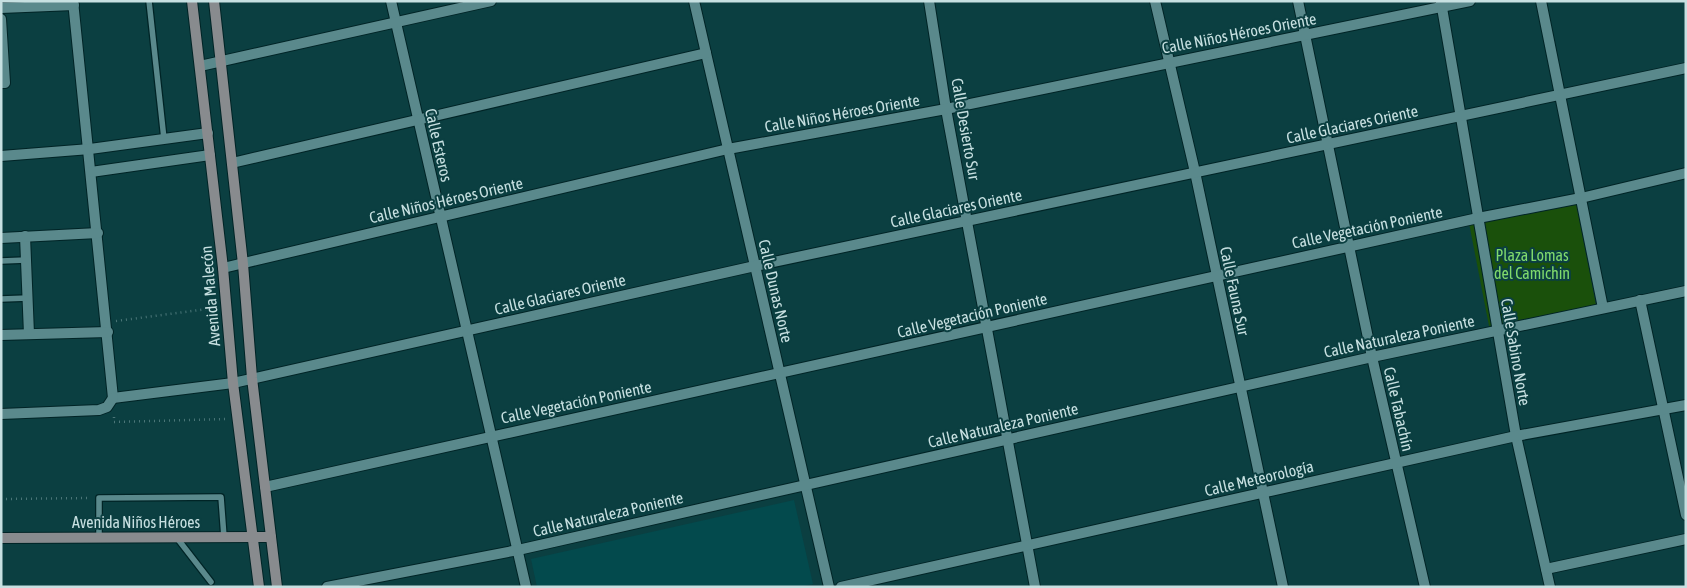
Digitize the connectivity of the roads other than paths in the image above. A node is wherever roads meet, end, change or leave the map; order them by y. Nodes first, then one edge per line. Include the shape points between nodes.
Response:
1 (148, 1) edge
2 (192, 1) edge
3 (214, 1) edge
4 (391, 1) edge
5 (491, 1) edge
6 (694, 1) edge
7 (929, 1) edge
8 (1155, 1) edge
9 (1298, 1) edge
10 (1470, 1) edge
11 (1541, 1) edge
12 (74, 3) edge
13 (1442, 4) edge
14 (1, 8) edge
15 (1, 19) edge
16 (396, 23) junction
17 (1305, 35) junction
18 (2, 38) edge
19 (706, 52) junction
20 (221, 62) junction
21 (1169, 62) junction
22 (200, 66) junction
23 (1686, 68) edge
24 (1, 83) edge
25 (1560, 95) junction
26 (946, 109) junction
27 (1461, 116) junction
28 (418, 118) junction
29 (208, 133) junction
30 (164, 139) junction
31 (1328, 144) junction
32 (90, 149) junction
33 (728, 149) junction
34 (210, 155) junction
35 (1, 156) edge
36 (232, 163) junction
37 (91, 172) junction
38 (1195, 172) junction
39 (1686, 173) edge
40 (1581, 198) junction
41 (441, 217) junction
42 (1478, 218) junction
43 (967, 221) junction
44 (98, 233) junction
45 (25, 236) junction
46 (1, 238) edge
47 (1349, 246) junction
48 (26, 260) junction
49 (1, 261) edge
50 (244, 264) junction
51 (755, 266) junction
52 (223, 268) junction
53 (1216, 276) junction
54 (1686, 291) edge
55 (28, 298) junction
56 (1, 299) edge
57 (1640, 300) junction
58 (1603, 308) junction
59 (108, 327) junction
60 (987, 327) junction
61 (467, 330) junction
62 (1498, 330) junction
63 (29, 334) junction
64 (1, 335) edge
65 (1372, 357) junction
66 (780, 373) junction
67 (252, 378) junction
68 (233, 383) junction
69 (1240, 387) junction
70 (113, 398) junction
71 (1686, 405) edge
72 (1664, 409) junction
73 (1, 414) edge
74 (491, 436) junction
75 (1516, 436) junction
76 (1008, 439) junction
77 (1396, 463) junction
78 (806, 485) junction
79 (264, 487) junction
80 (1262, 493) junction
81 (1686, 514) edge
82 (99, 537) junction
83 (224, 537) junction
84 (253, 537) junction
85 (271, 537) junction
86 (1, 538) edge
87 (177, 538) junction
88 (1686, 540) edge
89 (1028, 545) junction
90 (518, 550) junction
91 (1546, 569) junction
92 (211, 582) dead end
93 (260, 587) edge
94 (277, 587) edge
95 (327, 587) edge
96 (526, 587) edge
97 (829, 587) edge
98 (841, 587) edge
99 (1036, 587) edge
100 (1282, 587) edge
101 (1425, 587) edge
102 (1550, 587) edge

1 - 30 lane
2 - 22 street, Avenida Malecón
3 - 20 street
4 - 16 street, Calle Esteros
5 - 16 street
6 - 19 street, Calle Dunas Norte
7 - 26 street, Calle Desierto Sur
8 - 21 street, Calle Fauna Sur
9 - 17 street, Calle Tabachín
10 - 13 street, Calle Niños Héroes Oriente
11 - 25 street
12 - 14 street
12 - 32 street
13 - 17 street, Calle Niños Héroes Oriente
13 - 27 street, Calle Sabino Norte
15 - 18 street
16 - 20 street
16 - 28 street, Calle Esteros
17 - 21 street, Calle Niños Héroes Oriente
17 - 31 street, Calle Tabachín
18 - 24 street via 5,82
19 - 28 street
19 - 33 street, Calle Dunas Norte
20 - 22 street
20 - 36 street
21 - 26 street, Calle Niños Héroes Oriente
21 - 38 street, Calle Fauna Sur
22 - 29 street, Avenida Malecón
23 - 25 street, Calle Glaciares Oriente
25 - 27 street, Calle Glaciares Oriente
25 - 40 street
26 - 33 street, Calle Niños Héroes Oriente
26 - 43 street, Calle Desierto Sur
27 - 31 street, Calle Glaciares Oriente
27 - 42 street, Calle Sabino Norte
28 - 36 street
28 - 41 street, Calle Esteros
29 - 30 street
29 - 34 street, Avenida Malecón
30 - 32 street
31 - 38 street, Calle Glaciares Oriente
31 - 47 street, Calle Tabachín
32 - 35 street
32 - 37 street
33 - 41 street, Calle Niños Héroes Oriente
33 - 51 street, Calle Dunas Norte
34 - 37 street
34 - 52 street, Avenida Malecón
36 - 50 street
37 - 44 street
38 - 43 street, Calle Glaciares Oriente
38 - 53 street, Calle Fauna Sur
39 - 40 street, Calle Vegetación Poniente
40 - 42 street, Calle Vegetación Poniente
40 - 58 street
41 - 50 street, Calle Niños Héroes Oriente
41 - 61 street, Calle Esteros
42 - 47 street, Calle Vegetación Poniente
42 - 62 street, Calle Sabino Norte
43 - 51 street, Calle Glaciares Oriente
43 - 60 street, Calle Desierto Sur
44 - 45 street
44 - 59 street
45 - 46 street
45 - 48 street
47 - 53 street, Calle Vegetación Poniente
47 - 65 street, Calle Tabachín
48 - 49 lane
48 - 55 street
50 - 52 street, Calle Niños Héroes Oriente
50 - 67 street
51 - 61 street, Calle Glaciares Oriente
51 - 66 street, Calle Dunas Norte
52 - 68 street, Avenida Malecón
53 - 60 street, Calle Vegetación Poniente
53 - 69 street, Calle Fauna Sur
54 - 57 street, Calle Naturaleza Poniente
55 - 56 lane
55 - 63 street
57 - 58 street, Calle Naturaleza Poniente
57 - 72 street
58 - 62 street, Calle Naturaleza Poniente
59 - 63 street
59 - 70 street
60 - 66 street, Calle Vegetación Poniente
60 - 76 street, Calle Desierto Sur
61 - 67 street, Calle Glaciares Oriente
61 - 74 street, Calle Esteros
62 - 65 street, Calle Naturaleza Poniente
62 - 75 street, Calle Sabino Norte
63 - 64 street
65 - 69 street, Calle Naturaleza Poniente
65 - 77 street, Calle Tabachín
66 - 74 street, Calle Vegetación Poniente
66 - 78 street, Calle Dunas Norte
67 - 68 street, Calle Glaciares Oriente
67 - 79 street
68 - 70 street, Calle Glaciares Oriente
68 - 84 street, Avenida Malecón
69 - 76 street, Calle Naturaleza Poniente
69 - 80 street, Calle Fauna Sur
70 - 73 street via 107,407 99,410
71 - 72 street, Calle Meteorología
72 - 75 street, Calle Meteorología
72 - 81 street
74 - 79 street, Calle Vegetación Poniente
74 - 90 street, Calle Esteros
75 - 77 street, Calle Meteorología
75 - 91 street, Calle Sabino Norte
76 - 78 street, Calle Naturaleza Poniente
76 - 89 street, Calle Desierto Sur
77 - 80 street, Calle Meteorología
77 - 101 street, Calle Tabachín
78 - 90 street, Calle Naturaleza Poniente
78 - 97 street, Calle Dunas Norte
79 - 85 street
80 - 89 street, Calle Meteorología
80 - 100 street, Calle Fauna Sur
82 - 83 lane via 99,498 221,497
82 - 86 street, Avenida Niños Héroes
82 - 87 street, Avenida Niños Héroes
83 - 84 street, Avenida Niños Héroes
83 - 87 street, Avenida Niños Héroes
84 - 85 street, Avenida Niños Héroes
84 - 93 street, Avenida Malecón
85 - 94 street
87 - 92 lane
88 - 91 street
89 - 98 street, Calle Meteorología
89 - 99 street, Calle Desierto Sur
90 - 95 street, Calle Naturaleza Poniente
90 - 96 street, Calle Esteros
91 - 102 street, Calle Sabino Norte

